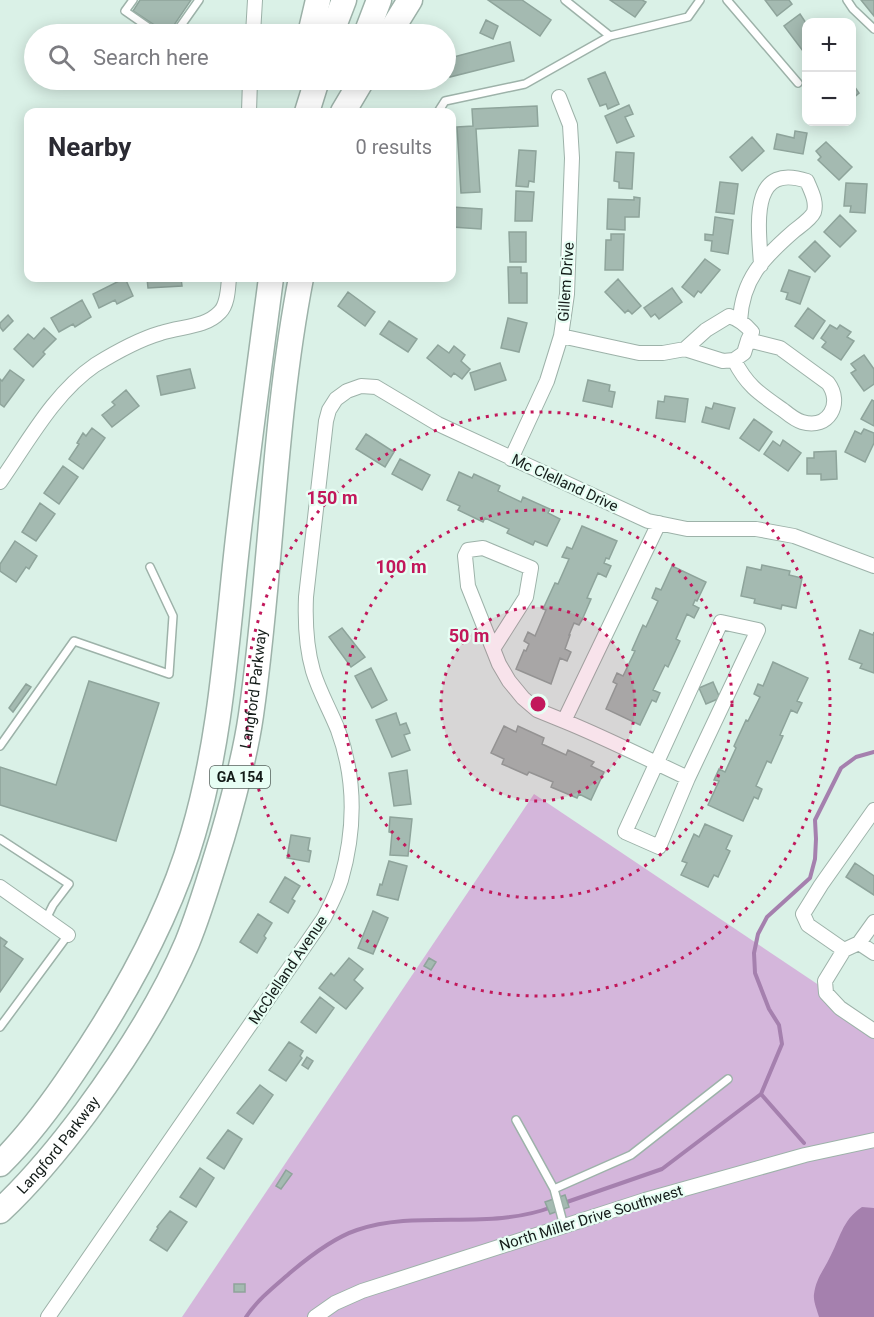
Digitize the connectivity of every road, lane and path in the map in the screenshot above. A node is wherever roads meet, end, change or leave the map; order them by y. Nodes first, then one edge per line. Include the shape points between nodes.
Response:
1 (133, 0) edge
2 (199, 0) edge
3 (255, 0) edge
4 (318, 0) edge
5 (344, 0) edge
6 (379, 0) edge
7 (410, 0) edge
8 (565, 0) edge
9 (700, 0) edge
10 (726, 0) edge
11 (847, 0) edge
12 (144, 24) edge
13 (182, 24) edge
14 (254, 24) edge
15 (312, 24) edge
16 (335, 24) edge
17 (370, 24) edge
18 (395, 24) edge
19 (874, 29) edge
20 (610, 36) junction
21 (798, 83) dead end
22 (250, 90) edge
23 (298, 90) edge
24 (314, 90) edge
25 (347, 90) edge
26 (355, 90) edge
27 (559, 97) dead end
28 (249, 108) edge
29 (294, 108) edge
30 (308, 108) edge
31 (342, 108) edge
32 (344, 108) edge
33 (441, 108) edge
34 (761, 265) junction
35 (228, 282) edge
36 (271, 282) edge
37 (300, 282) edge
38 (740, 321) junction
39 (561, 336) junction
40 (748, 340) junction
41 (685, 349) junction
42 (734, 360) junction
43 (511, 459) junction
44 (321, 464) joint
45 (0, 482) edge
46 (659, 523) junction
47 (874, 566) edge
48 (150, 567) dead end
49 (493, 649) junction
50 (564, 721) junction
51 (0, 746) edge
52 (656, 763) junction
53 (688, 778) junction
54 (874, 810) edge
55 (0, 838) edge
56 (0, 887) edge
57 (46, 919) junction
58 (874, 922) edge
59 (68, 934) joint
60 (860, 943) junction
61 (844, 950) junction
62 (874, 953) edge
63 (0, 1028) edge
64 (874, 1031) edge
65 (728, 1078) dead end
66 (516, 1120) dead end
67 (874, 1140) edge
68 (0, 1164) edge
69 (555, 1193) junction
70 (0, 1211) edge
71 (562, 1220) junction
72 (48, 1317) edge
73 (315, 1317) edge

1 - 12 lane via 125,11
2 - 13 lane
3 - 14 street
4 - 15 highway
5 - 16 highway
6 - 17 highway
7 - 18 highway
8 - 20 lane
9 - 20 lane via 688,17
10 - 21 lane
11 - 19 lane
20 - 33 lane via 525,84 445,101
22 - 28 street
23 - 29 highway
24 - 30 highway
25 - 31 highway
26 - 32 highway
27 - 39 street, Gillem Drive via 570,125 572,158 567,294
34 - 34 street via 772,250 813,214 815,202 807,181 794,176 766,187 760,199
34 - 38 street via 741,301
35 - 45 street via 222,311 209,322 161,333 123,348 92,367 59,400
36 - 68 highway, Langford Parkway / GA 154 via 217,728 193,835 157,926 96,1038 42,1117
37 - 70 highway, Langford Parkway / GA 154 via 251,714 240,778 207,887 187,943 159,1001 122,1062 66,1139
38 - 40 street via 752,332
38 - 41 street via 729,316
39 - 41 street via 639,353
39 - 43 street, Gillem Drive via 547,381
40 - 42 street via 744,353
40 - 42 street via 780,348 828,383 835,398 831,414 817,424 801,422 753,390
41 - 42 street via 723,361
43 - 44 street, Mc Clelland Drive via 438,424 376,387 361,386 342,394 329,410
43 - 46 street, Mc Clelland Drive
44 - 72 street, McClelland Avenue via 305,625 313,671 348,766 350,844 340,882 324,918
46 - 47 street, Mc Clelland Drive via 687,529 756,529 794,536
46 - 50 street
48 - 51 lane via 174,616 169,674 74,641
49 - 49 street via 468,586 468,550 483,548 531,568 526,597
49 - 50 street via 508,681 523,698 537,710
50 - 52 street
52 - 53 street
52 - 53 street via 625,832 659,847
52 - 53 street via 721,622 758,630
54 - 61 street via 803,914 808,925
55 - 57 lane via 69,884
56 - 57 street
57 - 59 street
58 - 60 street
59 - 63 lane
60 - 61 street
60 - 62 street
61 - 64 street via 825,981 826,993 840,1008
65 - 69 lane via 631,1155
66 - 69 lane
67 - 71 street, North Miller Drive Southwest
69 - 71 lane
71 - 73 street, North Miller Drive Southwest via 362,1291

